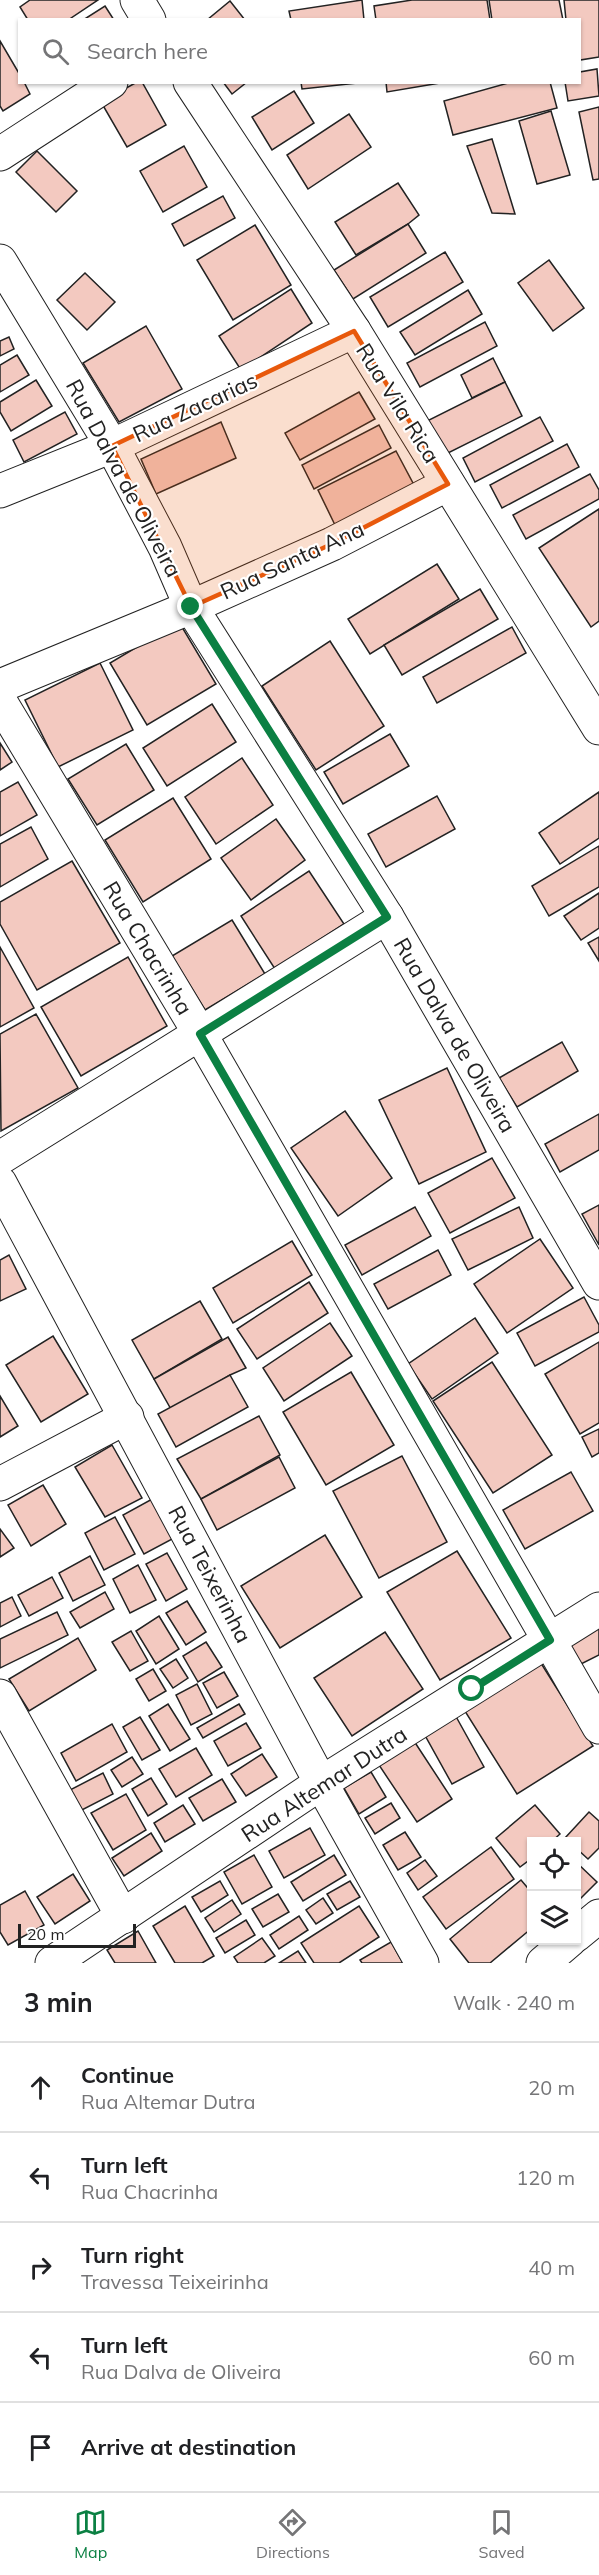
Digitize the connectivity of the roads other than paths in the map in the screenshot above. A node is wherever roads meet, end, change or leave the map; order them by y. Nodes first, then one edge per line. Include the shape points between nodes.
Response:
1 (137, 0) edge
2 (149, 18) edge
3 (108, 84) edge
4 (191, 84) edge
5 (0, 153) edge
6 (0, 261) edge
7 (354, 331) junction
8 (112, 446) junction
9 (448, 484) junction
10 (0, 491) edge
11 (191, 607) junction
12 (0, 686) edge
13 (0, 701) edge
14 (599, 728) edge
15 (387, 917) junction
16 (200, 1034) junction
17 (0, 1158) edge
18 (0, 1183) edge
19 (599, 1283) edge
20 (127, 1417) junction
21 (0, 1484) edge
22 (599, 1609) edge
23 (550, 1640) junction
24 (0, 1696) edge
25 (599, 1727) edge
26 (321, 1782) junction
27 (599, 1916) edge
28 (123, 1917) junction
29 (581, 1931) edge
30 (565, 1945) edge
31 (52, 1963) edge
32 (422, 1963) edge
33 (543, 1963) edge

1 - 2 street
3 - 5 street
4 - 7 street, Rua Vila Rica
6 - 8 street, Rua Dalva de Oliveira
7 - 8 street, Rua Zacarias
7 - 9 street, Rua Vila Rica
8 - 10 street, Rua Zacarias
8 - 11 street, Rua Dalva de Oliveira via 165,547
9 - 11 street, Rua Santa Ana via 332,544
9 - 14 street, Rua Vila Rica
11 - 12 street, Rua Santa Ana
11 - 15 street, Rua Dalva de Oliveira
13 - 16 street, Rua Chacrinha
15 - 16 street
15 - 19 street, Rua Dalva de Oliveira
16 - 17 street
16 - 23 street, Rua Chacrinha
18 - 20 street, Rua Teixerinha
20 - 21 street
20 - 26 street, Rua Teixerinha
22 - 23 street, Rua Altemar Dutra
23 - 25 street, Rua Chacrinha
23 - 26 street, Rua Altemar Dutra
24 - 28 street
26 - 28 street, Rua Altemar Dutra
26 - 32 street, Rua Teixerinha
27 - 29 street
28 - 31 street, Rua Altemar Dutra
30 - 33 street

